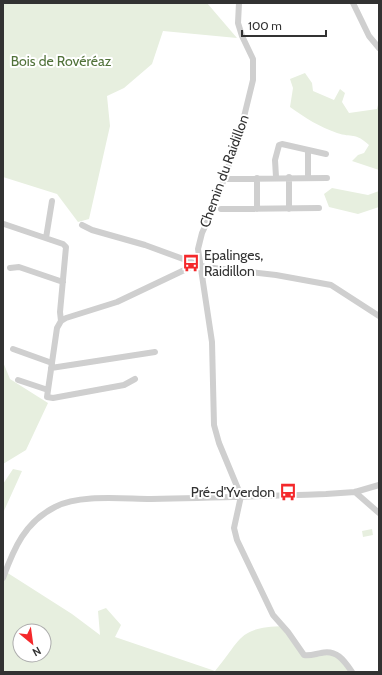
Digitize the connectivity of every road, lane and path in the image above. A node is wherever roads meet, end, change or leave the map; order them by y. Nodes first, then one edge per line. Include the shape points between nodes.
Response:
1 (238, 3) edge
2 (353, 3) edge
3 (379, 48) edge
4 (308, 150) junction
5 (326, 154) dead end
6 (276, 177) junction
7 (256, 178) junction
8 (289, 178) junction
9 (308, 178) junction
10 (327, 178) dead end
11 (223, 179) junction
12 (52, 201) dead end
13 (319, 208) dead end
14 (221, 209) dead end
15 (257, 209) junction
16 (290, 209) junction
17 (4, 224) dead end
18 (82, 225) dead end
19 (46, 238) junction
20 (198, 265) junction
21 (10, 268) dead end
22 (63, 282) junction
23 (379, 316) edge
24 (61, 321) junction
25 (13, 349) dead end
26 (155, 352) dead end
27 (52, 366) junction
28 (135, 379) dead end
29 (18, 380) dead end
30 (48, 390) junction
31 (379, 485) edge
32 (355, 492) junction
33 (241, 496) junction
34 (379, 513) edge
35 (3, 578) edge
36 (352, 672) edge

1 - 11 street, Chemin du Raidillon via 238,23 253,59 254,75 241,129
2 - 3 street
4 - 5 street
4 - 6 street via 279,145 275,160
4 - 9 street
6 - 7 street
6 - 8 street
7 - 11 street
7 - 15 street
8 - 9 street
8 - 16 street
9 - 10 street
11 - 20 street, Chemin du Raidillon via 200,239
12 - 19 street
13 - 16 street
14 - 15 street
15 - 16 street
17 - 19 street
18 - 20 street
19 - 22 street via 66,247
20 - 23 street via 321,282 337,287
20 - 24 street via 117,302
20 - 33 street, Chemin du Raidillon via 212,342 214,425
21 - 22 street via 19,267
22 - 24 street
24 - 27 street via 55,334
25 - 27 street
26 - 27 street
27 - 30 street
28 - 30 street via 124,385 53,398 47,397
29 - 30 street
31 - 32 street
32 - 33 street
32 - 34 street
33 - 35 street via 66,502 46,512 28,528 17,544
33 - 36 street via 234,528 237,540 273,615 304,655 334,653 342,658

